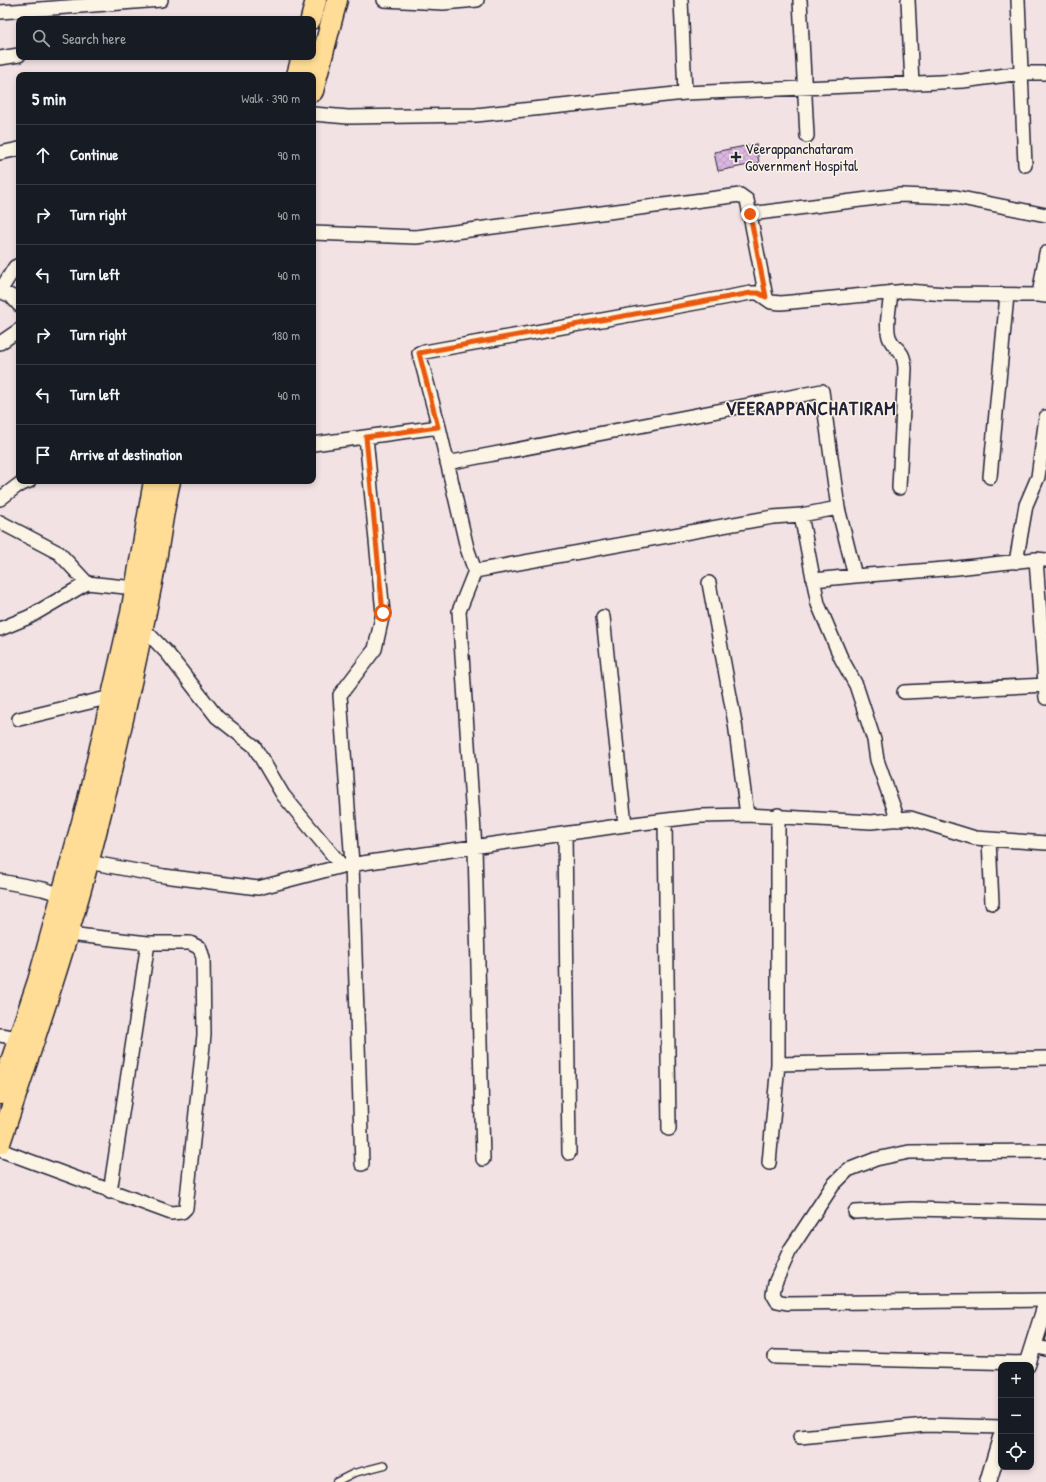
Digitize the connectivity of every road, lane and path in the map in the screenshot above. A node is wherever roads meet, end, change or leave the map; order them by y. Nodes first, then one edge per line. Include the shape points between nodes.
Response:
1 (161, 0) edge
2 (316, 0) edge
3 (337, 0) edge
4 (384, 0) edge
5 (477, 0) edge
6 (681, 0) edge
7 (800, 0) edge
8 (908, 0) edge
9 (1018, 0) edge
10 (0, 12) edge
11 (313, 16) edge
12 (16, 55) edge
13 (0, 58) edge
14 (301, 60) edge
15 (299, 72) edge
16 (1021, 73) junction
17 (1046, 73) edge
18 (316, 80) edge
19 (912, 84) junction
20 (804, 89) junction
21 (685, 93) junction
22 (316, 114) edge
23 (806, 136) dead end
24 (16, 150) edge
25 (0, 153) edge
26 (1025, 165) dead end
27 (750, 214) junction
28 (1046, 215) edge
29 (316, 233) edge
30 (1046, 253) edge
31 (16, 266) edge
32 (0, 291) edge
33 (891, 292) junction
34 (1007, 295) junction
35 (1043, 295) edge
36 (766, 297) junction
37 (16, 301) edge
38 (16, 332) edge
39 (0, 343) edge
40 (1046, 417) edge
41 (438, 427) junction
42 (366, 437) junction
43 (316, 444) edge
44 (447, 463) junction
45 (990, 477) dead end
46 (22, 484) edge
47 (153, 484) edge
48 (169, 484) edge
49 (899, 488) dead end
50 (0, 499) edge
51 (838, 508) junction
52 (801, 515) junction
53 (0, 522) edge
54 (1041, 560) edge
55 (1016, 562) junction
56 (475, 571) junction
57 (855, 576) junction
58 (813, 580) junction
59 (88, 583) junction
60 (708, 583) dead end
61 (135, 588) junction
62 (603, 617) dead end
63 (142, 627) junction
64 (0, 629) edge
65 (1046, 685) edge
66 (904, 692) dead end
67 (111, 697) junction
68 (1046, 698) edge
69 (19, 719) dead end
70 (747, 815) junction
71 (778, 815) junction
72 (898, 820) junction
73 (665, 821) junction
74 (625, 825) junction
75 (565, 834) junction
76 (989, 840) junction
77 (1046, 843) edge
78 (475, 848) junction
79 (88, 862) junction
80 (347, 865) junction
81 (0, 880) edge
82 (70, 897) junction
83 (992, 902) dead end
84 (68, 934) junction
85 (148, 943) junction
86 (9, 1037) edge
87 (1046, 1058) edge
88 (778, 1064) junction
89 (0, 1094) edge
90 (669, 1129) dead end
91 (0, 1143) edge
92 (0, 1150) edge
93 (1046, 1151) edge
94 (569, 1153) dead end
95 (483, 1159) dead end
96 (769, 1163) dead end
97 (362, 1164) dead end
98 (110, 1192) junction
99 (856, 1212) dead end
100 (1046, 1212) edge
101 (1046, 1300) edge
102 (1046, 1305) edge
103 (1039, 1347) edge
104 (775, 1357) dead end
105 (1028, 1362) edge
106 (998, 1363) edge
107 (998, 1427) edge
108 (800, 1437) dead end
109 (998, 1448) edge
110 (385, 1465) dead end
111 (336, 1482) edge
112 (988, 1482) edge

1 - 10 street
2 - 11 main road
3 - 18 main road
4 - 5 street via 443,3
6 - 21 street
7 - 20 street
8 - 19 street
9 - 16 street
12 - 13 street
14 - 15 main road
16 - 17 street
16 - 19 street via 963,81
16 - 26 street
19 - 20 street
20 - 21 street
20 - 23 street
21 - 22 street via 476,114 348,117
24 - 25 street
27 - 28 street via 900,195 956,197
27 - 29 street via 747,200 736,195 416,237
27 - 36 street
30 - 35 street
31 - 32 street
32 - 37 street
33 - 34 street
33 - 36 street via 781,303 771,302
33 - 49 street via 888,331 904,357 905,368
34 - 35 street
34 - 45 street
36 - 41 street via 751,293 419,353
38 - 39 street
40 - 55 street via 1038,477 1026,505
41 - 42 street
41 - 44 street
42 - 43 street
42 - 80 street via 383,613 375,649 340,695
44 - 51 street via 822,391
44 - 56 street
46 - 50 street
47 - 61 main road
48 - 63 main road
51 - 52 street
51 - 57 street
52 - 56 street via 772,517
52 - 58 street
53 - 59 street via 59,552
54 - 55 street
54 - 65 street
55 - 57 street
56 - 78 street via 459,611
57 - 58 street
58 - 72 street via 818,604 841,658 856,685 874,740 877,760
59 - 61 street
59 - 64 street via 29,617
60 - 70 street via 735,723
61 - 67 main road
62 - 74 street
63 - 79 main road
63 - 80 street via 168,654 217,716 254,746 284,795
65 - 66 street
65 - 68 street
67 - 69 street
67 - 82 main road via 87,804
70 - 71 street
70 - 73 street via 701,816
71 - 72 street via 871,822
71 - 88 street
72 - 76 street via 910,818
73 - 74 street
73 - 90 street
74 - 75 street
75 - 78 street
75 - 94 street
76 - 77 street
76 - 83 street
78 - 80 street
78 - 95 street
79 - 80 street via 164,876 258,888
79 - 82 main road
80 - 97 street
81 - 82 street
82 - 84 main road
82 - 86 main road via 38,981
84 - 85 street
84 - 91 main road
85 - 98 street
85 - 98 street via 197,945 203,958 204,1035 188,1200 182,1212 171,1213
86 - 89 main road
87 - 88 street
88 - 96 street
92 - 98 street
93 - 101 street via 909,1152 876,1159 848,1170 833,1185 790,1250 775,1283 773,1294 777,1301 787,1303
99 - 100 street via 912,1209
102 - 103 street
103 - 105 street
104 - 106 street
107 - 108 street via 926,1425
109 - 112 street
110 - 111 lane via 354,1473

